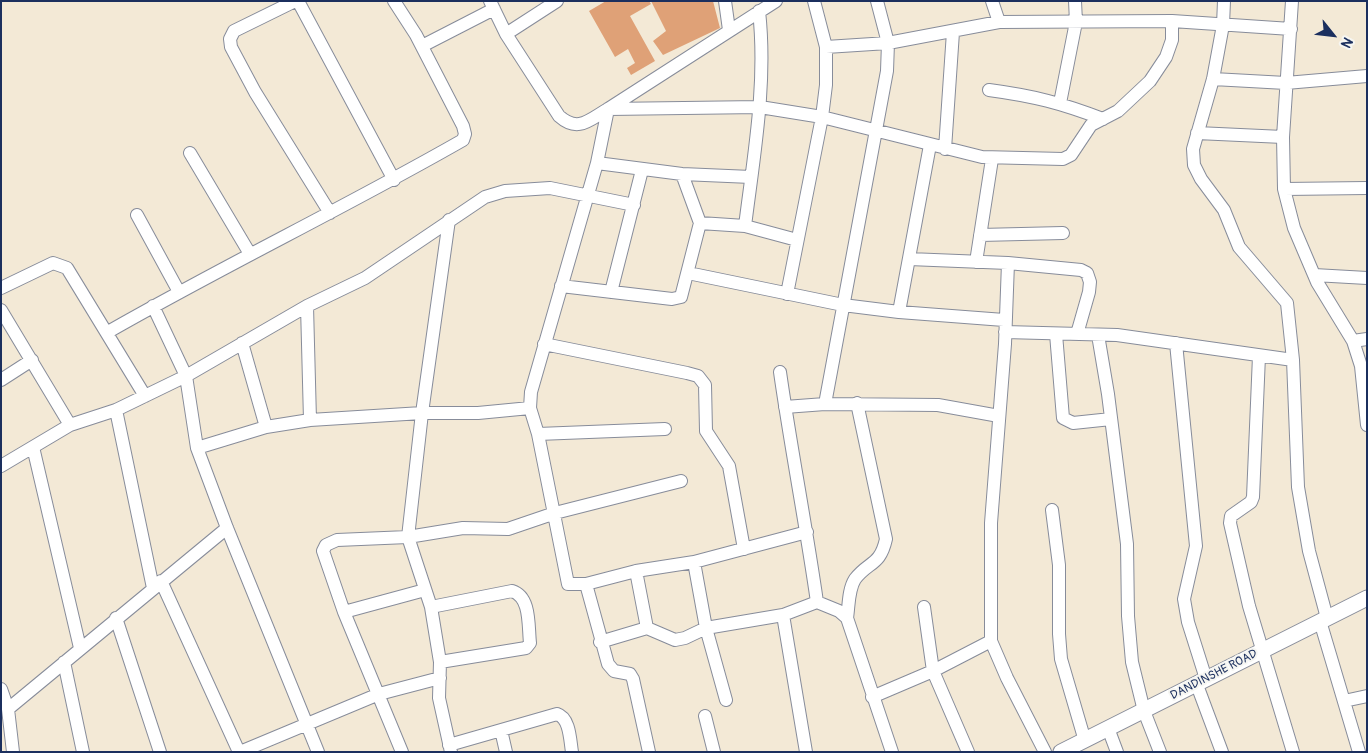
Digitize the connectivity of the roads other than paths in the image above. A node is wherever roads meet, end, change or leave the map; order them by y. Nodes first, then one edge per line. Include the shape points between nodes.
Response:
1 (297, 1) edge
2 (394, 1) edge
3 (557, 1) edge
4 (724, 1) edge
5 (776, 1) edge
6 (814, 1) edge
7 (992, 1) edge
8 (1075, 1) edge
9 (1224, 1) edge
10 (1292, 1) edge
11 (882, 3) edge
12 (492, 5) edge
13 (759, 11) junction
14 (1172, 21) junction
15 (999, 22) junction
16 (1076, 22) junction
17 (1223, 25) junction
18 (1291, 29) junction
19 (729, 30) junction
20 (953, 32) junction
21 (506, 34) junction
22 (888, 43) junction
23 (422, 46) junction
24 (826, 47) junction
25 (1367, 76) edge
26 (1213, 79) junction
27 (1286, 83) junction
28 (989, 90) dead end
29 (1060, 103) junction
30 (760, 107) junction
31 (608, 109) junction
32 (822, 117) junction
33 (1103, 119) junction
34 (875, 131) junction
35 (1197, 133) junction
36 (1283, 137) junction
37 (930, 146) junction
38 (945, 149) junction
39 (190, 153) dead end
40 (992, 159) junction
41 (597, 162) junction
42 (642, 170) junction
43 (682, 174) junction
44 (751, 176) junction
45 (394, 180) junction
46 (1367, 188) edge
47 (1284, 190) junction
48 (587, 196) junction
49 (634, 205) junction
50 (330, 213) junction
51 (137, 215) dead end
52 (449, 220) junction
53 (700, 223) junction
54 (745, 226) junction
55 (1062, 233) dead end
56 (980, 235) junction
57 (797, 240) junction
58 (250, 254) junction
59 (908, 259) junction
60 (976, 262) junction
61 (1008, 263) junction
62 (688, 273) junction
63 (1314, 275) junction
64 (1367, 278) edge
65 (561, 286) junction
66 (1, 288) edge
67 (179, 292) junction
68 (611, 292) junction
69 (787, 294) junction
70 (843, 305) junction
71 (153, 306) junction
72 (307, 306) junction
73 (1, 310) edge
74 (899, 312) junction
75 (1005, 326) junction
76 (108, 332) junction
77 (1056, 334) junction
78 (1077, 334) junction
79 (1098, 335) junction
80 (1367, 340) edge
81 (1352, 341) junction
82 (1176, 342) junction
83 (242, 343) junction
84 (544, 344) junction
85 (1258, 356) junction
86 (32, 360) junction
87 (1293, 360) junction
88 (780, 372) dead end
89 (186, 376) junction
90 (1, 380) edge
91 (145, 396) junction
92 (826, 404) junction
93 (857, 404) junction
94 (785, 407) junction
95 (530, 408) junction
96 (116, 410) junction
97 (422, 413) junction
98 (999, 416) junction
99 (1111, 419) junction
100 (310, 420) junction
101 (1367, 424) edge
102 (70, 425) junction
103 (266, 427) junction
104 (665, 429) dead end
105 (538, 434) junction
106 (33, 447) junction
107 (197, 448) junction
108 (1, 466) edge
109 (681, 481) dead end
110 (1052, 510) dead end
111 (554, 514) junction
112 (227, 528) junction
113 (807, 532) junction
114 (408, 537) junction
115 (744, 549) junction
116 (694, 562) junction
117 (636, 571) junction
118 (586, 584) junction
119 (157, 585) junction
120 (425, 590) junction
121 (1367, 598) edge
122 (817, 602) junction
123 (431, 607) junction
124 (924, 607) dead end
125 (344, 612) junction
126 (782, 615) junction
127 (116, 618) junction
128 (847, 618) junction
129 (1323, 620) junction
130 (647, 628) junction
131 (706, 628) junction
132 (992, 640) junction
133 (600, 642) junction
134 (80, 648) junction
135 (1264, 650) junction
136 (64, 662) junction
137 (440, 662) junction
138 (933, 671) junction
139 (440, 678) junction
140 (1201, 682) junction
141 (1, 688) edge
142 (379, 694) junction
143 (1367, 696) edge
144 (872, 697) junction
145 (726, 700) dead end
146 (1344, 701) junction
147 (8, 710) junction
148 (1144, 711) junction
149 (705, 716) dead end
150 (306, 724) junction
151 (5, 728) edge
152 (1108, 728) junction
153 (501, 730) junction
154 (1085, 742) junction
155 (450, 749) edge
156 (1367, 750) edge
157 (13, 752) edge
158 (82, 752) edge
159 (160, 752) edge
160 (239, 752) edge
161 (318, 752) edge
162 (402, 752) edge
163 (506, 752) edge
164 (572, 752) edge
165 (649, 752) edge
166 (714, 752) edge
167 (806, 752) edge
168 (892, 752) edge
169 (968, 752) edge
170 (1045, 752) edge
171 (1061, 752) edge
172 (1117, 752) edge
173 (1160, 752) edge
174 (1222, 752) edge
175 (1293, 752) edge
176 (1359, 752) edge

1 - 45 street
1 - 50 street via 234,31 231,47
2 - 23 street
3 - 21 street
4 - 19 street
5 - 13 street
6 - 24 street
7 - 15 street
8 - 16 street
9 - 17 street
10 - 18 street
11 - 22 street
12 - 21 street
12 - 23 street
13 - 19 street
13 - 30 street via 763,50
14 - 16 street
14 - 17 street
14 - 33 street via 1172,40 1166,57 1150,81 1118,111
15 - 16 street
15 - 20 street
16 - 29 street
17 - 18 street
17 - 26 street
18 - 27 street
19 - 31 street
20 - 22 street
20 - 38 street
21 - 31 street via 558,116 566,122 582,124
22 - 24 street
22 - 34 street via 887,70
23 - 45 street via 465,134 463,140
24 - 32 street via 828,61
25 - 27 street
26 - 27 street
26 - 35 street
27 - 36 street
28 - 29 street
29 - 33 street
30 - 31 street
30 - 32 street
30 - 44 street
31 - 41 street
32 - 34 street
32 - 57 street
33 - 40 street via 1091,125 1068,157
34 - 37 street
34 - 70 street
35 - 36 street
35 - 87 street via 1194,165 1224,210 1239,247 1287,303
36 - 47 street
37 - 38 street
37 - 59 street
38 - 40 street
39 - 58 street
40 - 56 street
41 - 42 street
41 - 48 street
42 - 43 street
42 - 49 street
43 - 44 street
43 - 53 street
44 - 54 street
45 - 50 street
46 - 47 street
47 - 63 street via 1294,228
48 - 49 street
48 - 52 street via 550,188 505,191 485,197
48 - 65 street
49 - 68 street
50 - 58 street
51 - 67 street
52 - 72 street via 365,278
52 - 97 street
53 - 54 street
53 - 62 street
54 - 57 street
55 - 56 street
56 - 60 street
57 - 69 street
58 - 67 street
59 - 60 street
59 - 74 street
60 - 61 street
61 - 75 street
61 - 78 street via 1068,268 1086,273 1090,282 1089,292
62 - 68 street via 678,299
62 - 69 street
63 - 64 street
63 - 81 street
65 - 68 street
65 - 84 street
66 - 76 street via 53,263 63,265
67 - 71 street
69 - 70 street
70 - 74 street
70 - 92 street
71 - 76 street
71 - 89 street
72 - 83 street
72 - 100 street
73 - 86 street
74 - 75 street
75 - 77 street
75 - 98 street
76 - 91 street
77 - 78 street
77 - 99 street via 1063,418 1073,423
78 - 79 street
79 - 82 street
79 - 99 street
80 - 81 street
81 - 101 street via 1361,366
82 - 85 street
82 - 140 street via 1196,546 1184,600
83 - 89 street
83 - 103 street
84 - 95 street
84 - 115 street via 702,379 705,384 706,432 729,466
85 - 87 street
85 - 135 street via 1252,497 1251,502 1230,519 1249,606
86 - 90 street
86 - 102 street
87 - 129 street via 1298,487
88 - 94 street
89 - 91 street
89 - 107 street
91 - 96 street
92 - 93 street
92 - 94 street
93 - 98 street via 948,406
93 - 128 street via 886,539 877,562 855,580
94 - 113 street
95 - 97 street via 459,414
95 - 105 street
96 - 102 street
96 - 119 street
97 - 100 street
97 - 114 street
98 - 132 street via 991,523
99 - 148 street via 1128,558 1132,662
100 - 103 street
102 - 106 street
103 - 107 street
104 - 105 street
105 - 111 street
106 - 108 street
106 - 134 street
107 - 112 street
109 - 111 street
110 - 154 street via 1059,565 1061,659
111 - 114 street via 508,529 463,528
111 - 118 street via 568,584
112 - 119 street
112 - 150 street
113 - 115 street
113 - 122 street
114 - 120 street
114 - 125 street via 337,540 326,545 323,551
115 - 116 street
116 - 117 street
116 - 131 street
117 - 118 street
117 - 130 street
118 - 133 street
119 - 127 street
119 - 160 street
120 - 123 street
120 - 125 street
121 - 129 street, DANDINSHE ROAD
122 - 126 street
122 - 128 street via 840,611
123 - 137 street
123 - 137 street via 512,591 524,599 530,642 526,648
124 - 138 street
125 - 142 street
126 - 131 street
126 - 167 street
127 - 134 street
127 - 159 street
128 - 144 street
129 - 135 street, DANDINSHE ROAD
129 - 146 street
130 - 131 street via 675,640
130 - 133 street
131 - 145 street
132 - 138 street
132 - 170 street via 1007,678
133 - 165 street via 610,668 630,674 633,679
134 - 136 street
135 - 140 street, DANDINSHE ROAD
135 - 175 street
136 - 147 street
136 - 158 street
137 - 139 street
138 - 144 street
138 - 169 street
139 - 142 street
139 - 155 street via 440,698
140 - 148 street, DANDINSHE ROAD
140 - 174 street
141 - 147 street
142 - 150 street
142 - 162 street
143 - 146 street
144 - 168 street
146 - 176 street
147 - 151 street
148 - 152 street, DANDINSHE ROAD
148 - 173 street
149 - 166 street
150 - 160 street
150 - 161 street
151 - 157 street
152 - 154 street, DANDINSHE ROAD
152 - 172 street
153 - 155 street
153 - 163 street
153 - 164 street via 561,715
154 - 171 street, DANDINSHE ROAD
156 - 176 street

